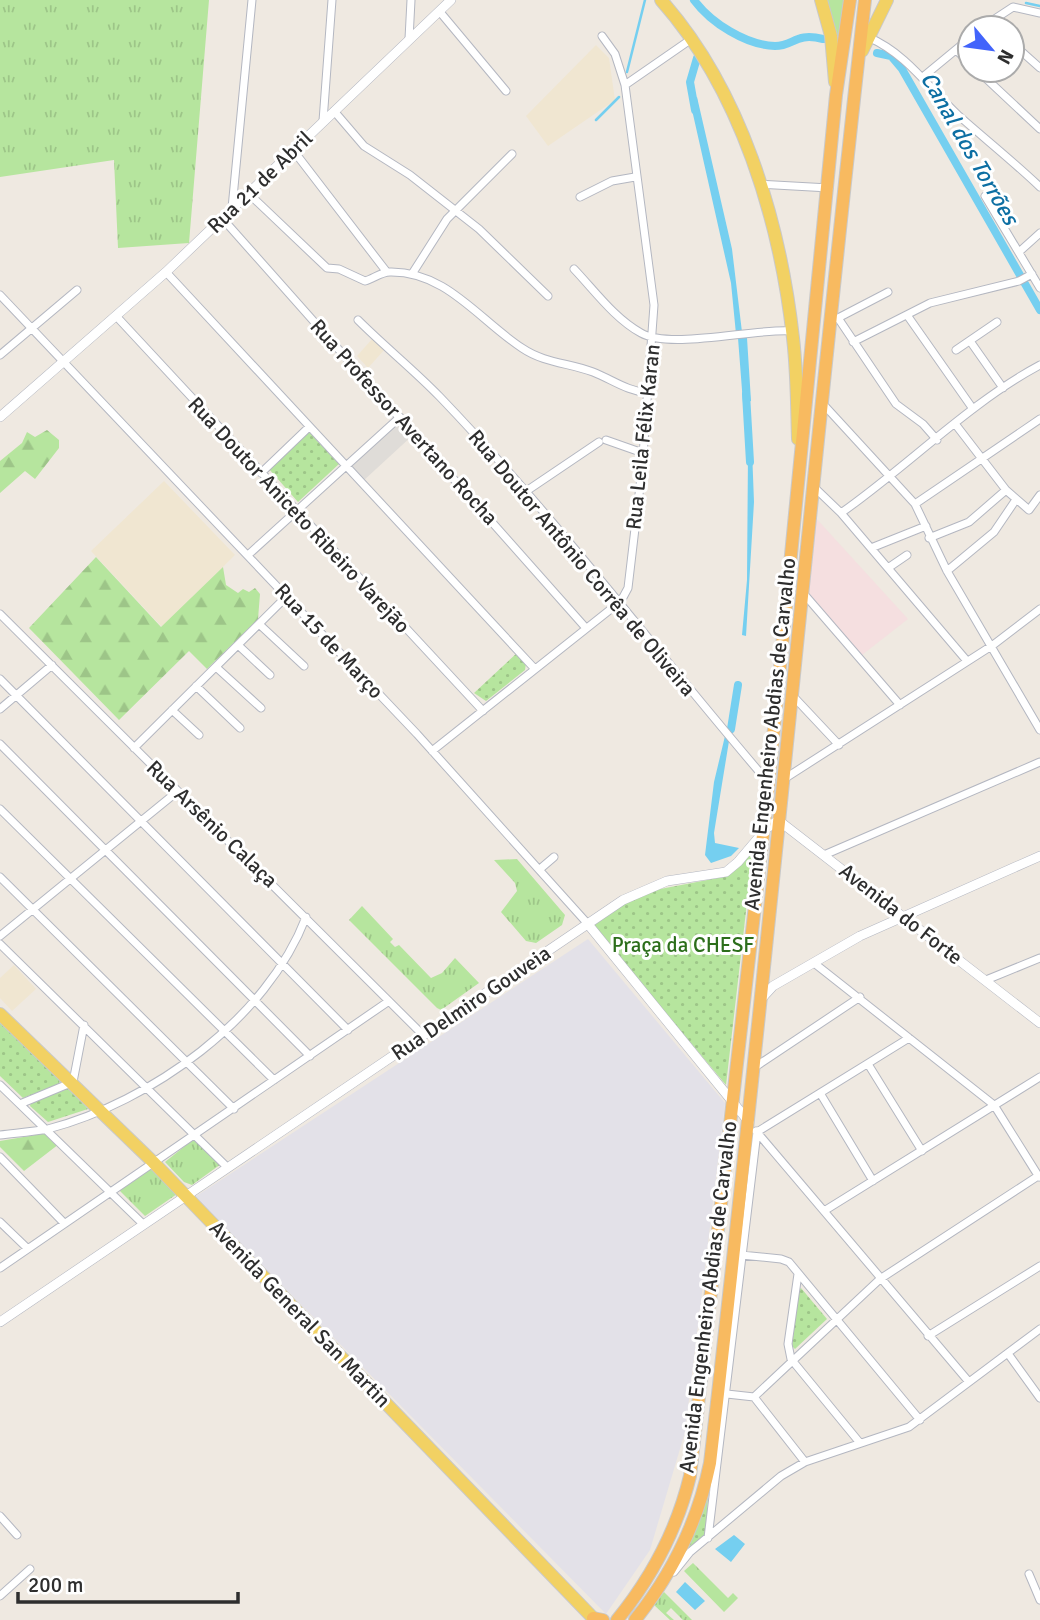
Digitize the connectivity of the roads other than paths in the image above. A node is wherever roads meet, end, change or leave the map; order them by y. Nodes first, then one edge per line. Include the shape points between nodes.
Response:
1 (252, 0) edge
2 (332, 0) edge
3 (411, 0) edge
4 (451, 0) edge
5 (661, 0) edge
6 (821, 0) edge
7 (850, 0) edge
8 (865, 0) edge
9 (887, 0) edge
10 (440, 12) junction
11 (1040, 13) edge
12 (1001, 14) edge
13 (602, 36) dead end
14 (868, 36) junction
15 (409, 40) junction
16 (690, 40) junction
17 (956, 50) edge
18 (1026, 56) edge
19 (859, 58) junction
20 (1040, 68) edge
21 (924, 76) junction
22 (992, 84) edge
23 (625, 85) junction
24 (506, 91) dead end
25 (836, 95) junction
26 (334, 111) junction
27 (323, 121) junction
28 (1040, 129) edge
29 (293, 150) junction
30 (512, 153) dead end
31 (635, 177) junction
32 (1038, 182) edge
33 (759, 184) junction
34 (829, 188) junction
35 (247, 192) junction
36 (985, 196) dead end
37 (580, 197) dead end
38 (232, 208) junction
39 (455, 211) junction
40 (222, 218) junction
41 (1040, 233) edge
42 (1018, 252) junction
43 (574, 269) dead end
44 (386, 271) junction
45 (166, 272) junction
46 (412, 274) junction
47 (1031, 274) junction
48 (1040, 288) edge
49 (77, 290) dead end
50 (888, 292) dead end
51 (0, 295) edge
52 (548, 296) dead end
53 (907, 315) junction
54 (117, 317) junction
55 (835, 318) junction
56 (358, 320) dead end
57 (997, 322) dead end
58 (33, 327) junction
59 (792, 331) junction
60 (653, 339) junction
61 (970, 341) junction
62 (853, 342) junction
63 (956, 350) dead end
64 (0, 355) edge
65 (66, 362) junction
66 (1038, 369) edge
67 (1003, 388) junction
68 (648, 393) junction
69 (824, 405) junction
70 (973, 409) junction
71 (0, 416) edge
72 (400, 417) junction
73 (1040, 419) edge
74 (956, 425) junction
75 (309, 427) junction
76 (937, 440) junction
77 (643, 453) junction
78 (980, 457) junction
79 (346, 466) junction
80 (261, 473) junction
81 (799, 475) junction
82 (891, 478) junction
83 (815, 488) junction
84 (1006, 490) junction
85 (526, 492) junction
86 (1040, 495) edge
87 (1015, 501) junction
88 (915, 504) junction
89 (297, 511) junction
90 (841, 513) junction
91 (926, 526) junction
92 (929, 538) junction
93 (871, 548) junction
94 (248, 555) junction
95 (907, 555) dead end
96 (888, 568) junction
97 (947, 571) junction
98 (804, 594) junction
99 (287, 596) junction
100 (621, 601) junction
101 (1040, 609) edge
102 (0, 614) edge
103 (1033, 615) junction
104 (1040, 623) edge
105 (259, 624) junction
106 (585, 627) junction
107 (238, 645) junction
108 (993, 645) junction
109 (967, 662) junction
110 (52, 666) junction
111 (304, 666) dead end
112 (216, 667) junction
113 (534, 668) junction
114 (270, 675) dead end
115 (0, 679) edge
116 (196, 686) junction
117 (17, 695) junction
118 (793, 696) junction
119 (901, 705) junction
120 (261, 708) dead end
121 (0, 709) edge
122 (172, 710) junction
123 (483, 711) junction
124 (240, 728) dead end
125 (1040, 730) edge
126 (199, 735) dead end
127 (0, 744) edge
128 (839, 745) junction
129 (134, 748) junction
130 (432, 751) junction
131 (1040, 762) edge
132 (783, 780) junction
133 (768, 783) junction
134 (178, 791) junction
135 (0, 809) edge
136 (778, 820) junction
137 (141, 822) junction
138 (762, 834) junction
139 (105, 852) junction
140 (824, 855) junction
141 (1040, 856) edge
142 (554, 857) dead end
143 (540, 869) junction
144 (0, 877) edge
145 (71, 880) junction
146 (32, 909) junction
147 (901, 915) junction
148 (306, 917) junction
149 (587, 923) junction
150 (0, 936) edge
151 (0, 944) edge
152 (1040, 958) edge
153 (285, 963) junction
154 (814, 963) junction
155 (986, 979) junction
156 (762, 998) junction
157 (860, 998) junction
158 (254, 999) junction
159 (389, 1001) junction
160 (0, 1014) edge
161 (1040, 1023) edge
162 (84, 1025) junction
163 (348, 1030) junction
164 (224, 1032) junction
165 (423, 1035) junction
166 (909, 1038) junction
167 (310, 1056) junction
168 (188, 1062) junction
169 (868, 1065) junction
170 (754, 1067) junction
171 (1040, 1077) edge
172 (274, 1080) junction
173 (73, 1082) junction
174 (0, 1085) edge
175 (148, 1086) junction
176 (820, 1093) junction
177 (733, 1102) junction
178 (750, 1103) junction
179 (20, 1104) junction
180 (995, 1105) junction
181 (234, 1109) junction
182 (102, 1111) junction
183 (753, 1127) junction
184 (46, 1129) junction
185 (194, 1134) junction
186 (0, 1135) edge
187 (922, 1151) junction
188 (0, 1157) edge
189 (153, 1162) junction
190 (227, 1167) junction
191 (1039, 1177) edge
192 (873, 1181) junction
193 (111, 1191) junction
194 (185, 1195) junction
195 (824, 1211) junction
196 (0, 1222) edge
197 (64, 1223) junction
198 (143, 1224) junction
199 (27, 1248) junction
200 (741, 1255) junction
201 (1040, 1266) edge
202 (0, 1268) edge
203 (798, 1274) junction
204 (880, 1279) junction
205 (1, 1319) edge
206 (835, 1320) junction
207 (1040, 1329) edge
208 (928, 1336) junction
209 (1009, 1355) junction
210 (792, 1360) junction
211 (969, 1382) junction
212 (727, 1394) junction
213 (754, 1397) junction
214 (1040, 1398) edge
215 (920, 1420) junction
216 (860, 1443) junction
217 (805, 1462) junction
218 (712, 1510) junction
219 (0, 1516) edge
220 (730, 1520) junction
221 (17, 1535) dead end
222 (708, 1538) junction
223 (666, 1547) junction
224 (681, 1557) junction
225 (30, 1569) dead end
226 (1029, 1574) dead end
227 (0, 1596) edge
228 (652, 1599) junction
229 (1040, 1600) edge
230 (604, 1619) edge
231 (637, 1620) edge

1 - 38 street
2 - 27 street
3 - 15 street
4 - 10 street, Rua 21 de Abril
5 - 16 main road
6 - 25 main road, Avenida Engenheiro Abdias de Carvalho via 834,49
7 - 25 highway, Avenida Engenheiro Abdias de Carvalho
8 - 19 highway, Avenida Engenheiro Abdias de Carvalho
9 - 14 main road
10 - 15 street, Rua 21 de Abril
10 - 24 street
11 - 12 street via 1013,7
13 - 23 street, Rua Leila Félix Karan via 615,54
14 - 19 main road
14 - 21 street via 890,47
15 - 26 street, Rua 21 de Abril
16 - 23 street
16 - 33 main road via 741,131
17 - 21 street
18 - 20 street
19 - 55 highway, Avenida Engenheiro Abdias de Carvalho
21 - 32 street via 957,114
22 - 28 street
23 - 31 street, Rua Leila Félix Karan
25 - 34 highway, Avenida Engenheiro Abdias de Carvalho
26 - 27 street, Rua 21 de Abril
26 - 39 street via 364,145
27 - 29 street, Rua 21 de Abril
29 - 35 street, Rua 21 de Abril
29 - 44 street
30 - 39 street
31 - 37 street via 612,181
31 - 60 street, Rua Leila Félix Karan via 653,302
33 - 34 street
33 - 59 main road
34 - 81 highway, Avenida Engenheiro Abdias de Carvalho
35 - 38 street, Rua 21 de Abril
35 - 44 street via 327,268 365,281
36 - 42 street
38 - 40 street, Rua 21 de Abril
39 - 46 street
39 - 52 street
40 - 45 street, Rua 21 de Abril
40 - 72 street, Rua Professor Avertano Rocha
41 - 42 street
42 - 47 street
43 - 60 street via 625,323
44 - 46 street
45 - 54 street, Rua 21 de Abril
45 - 75 street
46 - 68 street via 454,293 526,350 554,363 593,372 634,392
47 - 48 street
47 - 53 street via 930,303
49 - 58 street
50 - 55 street
51 - 58 street, Rua 15 de Março
53 - 62 street
53 - 70 street
54 - 65 street, Rua 21 de Abril
54 - 80 street, Rua Doutor Aniceto Ribeiro Varejão
55 - 62 street
55 - 69 highway, Avenida Engenheiro Abdias de Carvalho
56 - 85 street, Rua Doutor Antônio Corrêa de Oliveira via 428,384
57 - 61 street
58 - 64 street
58 - 65 street, Rua 15 de Março
59 - 60 street
59 - 81 main road
60 - 68 street, Rua Leila Félix Karan
61 - 63 street
61 - 67 street
62 - 76 street via 895,404
65 - 71 street, Rua 21 de Abril
65 - 94 street, Rua 15 de Março
66 - 67 street
67 - 70 street
68 - 77 street, Rua Leila Félix Karan
69 - 82 street
69 - 83 highway, Avenida Engenheiro Abdias de Carvalho
70 - 74 street
72 - 79 street
72 - 106 street, Rua Professor Avertano Rocha
73 - 78 street
74 - 76 street
74 - 78 street
75 - 79 street
75 - 80 street
76 - 82 street
77 - 85 street via 602,441
77 - 100 street, Rua Leila Félix Karan via 628,589
78 - 84 street
78 - 88 street
79 - 89 street
79 - 113 street
80 - 89 street, Rua Doutor Aniceto Ribeiro Varejão
81 - 133 highway, Avenida Engenheiro Abdias de Carvalho
82 - 88 street
82 - 90 street
83 - 90 street
83 - 98 highway, Avenida Engenheiro Abdias de Carvalho
84 - 87 street
84 - 92 street via 969,522
85 - 100 street, Rua Doutor Antônio Corrêa de Oliveira
86 - 87 street via 1027,510
87 - 97 street via 994,532
88 - 91 street
89 - 94 street
89 - 123 street, Rua Doutor Aniceto Ribeiro Varejão
90 - 93 street
91 - 92 street
91 - 93 street
92 - 97 street
93 - 96 street
94 - 99 street, Rua 15 de Março
95 - 96 street
96 - 109 street
97 - 108 street
98 - 118 highway, Avenida Engenheiro Abdias de Carvalho
98 - 119 street
99 - 105 street
99 - 130 street, Rua 15 de Março
100 - 106 street
100 - 133 street, Rua Doutor Antônio Corrêa de Oliveira via 647,640
101 - 103 street
102 - 110 street, Rua Arsênio Calaça
103 - 104 street
103 - 108 street
105 - 107 street
105 - 111 street
106 - 113 street
107 - 112 street
107 - 114 street
108 - 109 street
108 - 125 street
109 - 119 street
110 - 117 street
110 - 129 street, Rua Arsênio Calaça
112 - 116 street
112 - 120 street
113 - 123 street
115 - 117 street
116 - 122 street
116 - 124 street
117 - 121 street
117 - 137 street
118 - 128 street
118 - 132 highway, Avenida Engenheiro Abdias de Carvalho
119 - 128 street
122 - 126 street
122 - 129 street
123 - 130 street
127 - 139 street
128 - 132 street
129 - 134 street, Rua Arsênio Calaça
130 - 143 street, Rua 15 de Março
131 - 140 street
132 - 136 highway, Avenida Engenheiro Abdias de Carvalho
133 - 138 highway, Avenida Engenheiro Abdias de Carvalho
134 - 137 street
134 - 148 street, Rua Arsênio Calaça
135 - 145 street
136 - 138 street
136 - 140 street, Avenida do Forte
136 - 156 highway, Avenida Engenheiro Abdias de Carvalho
137 - 139 street
137 - 153 street
138 - 149 street, Rua Delmiro Gouveia via 726,872 648,886
138 - 177 highway, Avenida Engenheiro Abdias de Carvalho
139 - 145 street
139 - 158 street
140 - 147 street, Avenida do Forte
141 - 147 street
142 - 143 street
143 - 149 street, Rua 15 de Março
144 - 146 street
145 - 146 street
145 - 164 street
146 - 150 street
146 - 168 street
147 - 154 street
147 - 155 street, Avenida do Forte
148 - 153 street
148 - 159 street, Rua Arsênio Calaça
149 - 165 street, Rua Delmiro Gouveia
149 - 177 street
151 - 162 street
152 - 155 street
153 - 158 street
153 - 163 street
154 - 156 street
154 - 157 street
155 - 161 street, Avenida do Forte
156 - 170 highway, Avenida Engenheiro Abdias de Carvalho
157 - 166 street
157 - 170 street
158 - 164 street
158 - 167 street
159 - 163 street
159 - 165 street, Rua Arsênio Calaça
160 - 173 main road, Avenida General San Martin
162 - 173 street
162 - 175 street
163 - 167 street
164 - 168 street
164 - 172 street
165 - 190 street, Rua Delmiro Gouveia
166 - 169 street
166 - 180 street
167 - 172 street
168 - 175 street
168 - 181 street
169 - 176 street
169 - 187 street
170 - 178 highway, Avenida Engenheiro Abdias de Carvalho
171 - 180 street
172 - 181 street
173 - 179 street
173 - 182 main road, Avenida General San Martin
174 - 179 street
175 - 182 street
175 - 185 street
176 - 183 street
176 - 192 street
177 - 178 street
177 - 183 street
177 - 223 highway, Avenida Engenheiro Abdias de Carvalho via 690,1476
178 - 183 highway, Avenida Engenheiro Abdias de Carvalho
179 - 184 street
180 - 187 street
180 - 191 street
181 - 185 street
182 - 184 street
182 - 189 main road, Avenida General San Martin
183 - 195 street
183 - 200 street
183 - 224 highway, Avenida Engenheiro Abdias de Carvalho via 710,1463
184 - 186 street
184 - 193 street
185 - 189 street
185 - 190 street
187 - 192 street
188 - 197 street
189 - 193 street
189 - 194 main road, Avenida General San Martin
190 - 194 street, Rua Delmiro Gouveia
191 - 204 street
192 - 195 street
193 - 197 street
193 - 198 street
194 - 198 street, Rua Delmiro Gouveia
194 - 230 main road, Avenida General San Martin
195 - 204 street
196 - 199 street
197 - 199 street
198 - 205 street, Rua Delmiro Gouveia
199 - 202 street
200 - 203 street via 784,1259
200 - 212 street
201 - 208 street
203 - 206 street
203 - 210 street via 788,1344
204 - 206 street
204 - 208 street
206 - 210 street
206 - 215 street
207 - 209 street
208 - 211 street
209 - 211 street
209 - 214 street
210 - 213 street
210 - 216 street
211 - 215 street
212 - 213 street
212 - 218 street
213 - 217 street
215 - 216 street
216 - 217 street
217 - 220 street via 772,1483
218 - 220 street via 718,1519
218 - 222 street
219 - 221 street
220 - 222 street
222 - 224 street
223 - 224 highway
223 - 228 highway
223 - 230 highway, Avenida Engenheiro Abdias de Carvalho
224 - 228 highway, Avenida Engenheiro Abdias de Carvalho
225 - 227 street
226 - 229 street
228 - 231 highway, Avenida Engenheiro Abdias de Carvalho

